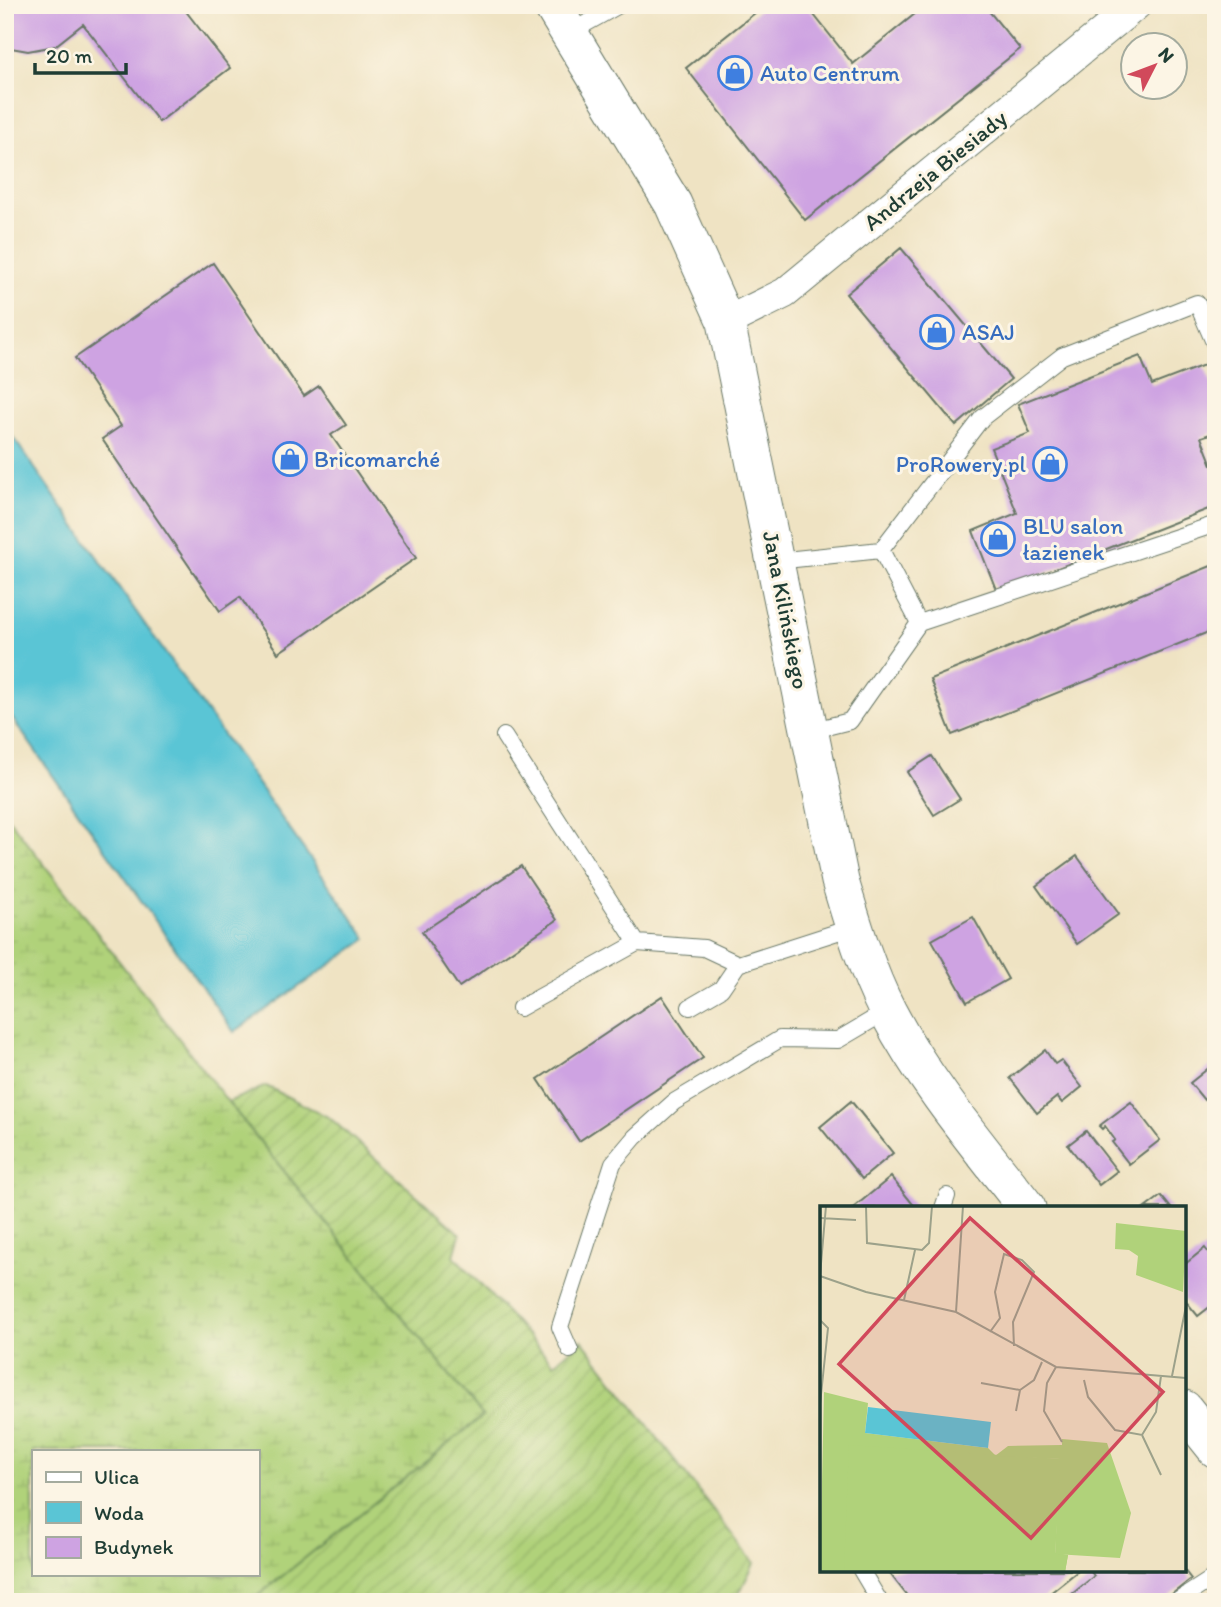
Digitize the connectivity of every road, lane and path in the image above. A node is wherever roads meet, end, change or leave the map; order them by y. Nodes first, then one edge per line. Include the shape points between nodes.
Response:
1 (619, 5) edge
2 (1136, 5) edge
3 (560, 19) edge
4 (726, 322) junction
5 (1216, 347) edge
6 (1216, 524) edge
7 (881, 550) junction
8 (776, 561) junction
9 (919, 623) junction
10 (810, 731) junction
11 (504, 736) dead end
12 (853, 927) junction
13 (637, 943) junction
14 (738, 964) junction
15 (690, 1007) dead end
16 (520, 1008) dead end
17 (887, 1011) junction
18 (1025, 1206) edge
19 (570, 1350) dead end
20 (1186, 1412) edge
21 (1216, 1449) edge
22 (862, 1572) edge
23 (1216, 1576) edge
24 (880, 1602) edge
25 (1176, 1602) edge

1 - 3 lane
2 - 4 street, Andrzeja Biesiady via 785,293
3 - 4 street, Jana Kilińskiego via 673,204
4 - 8 street, Jana Kilińskiego
5 - 7 lane via 1197,303 1062,356 982,418
6 - 9 lane
7 - 8 lane
7 - 9 lane
8 - 10 street, Jana Kilińskiego
9 - 10 lane via 850,722
10 - 12 street, Jana Kilińskiego
11 - 13 lane
12 - 14 lane
12 - 17 street, Jana Kilińskiego
13 - 14 lane via 704,948
13 - 16 lane
14 - 15 lane via 721,989
17 - 18 street, Jana Kilińskiego via 934,1089
17 - 19 lane via 838,1040 780,1039 674,1102 635,1138 613,1163 560,1326
20 - 21 street
22 - 24 lane
23 - 25 lane

